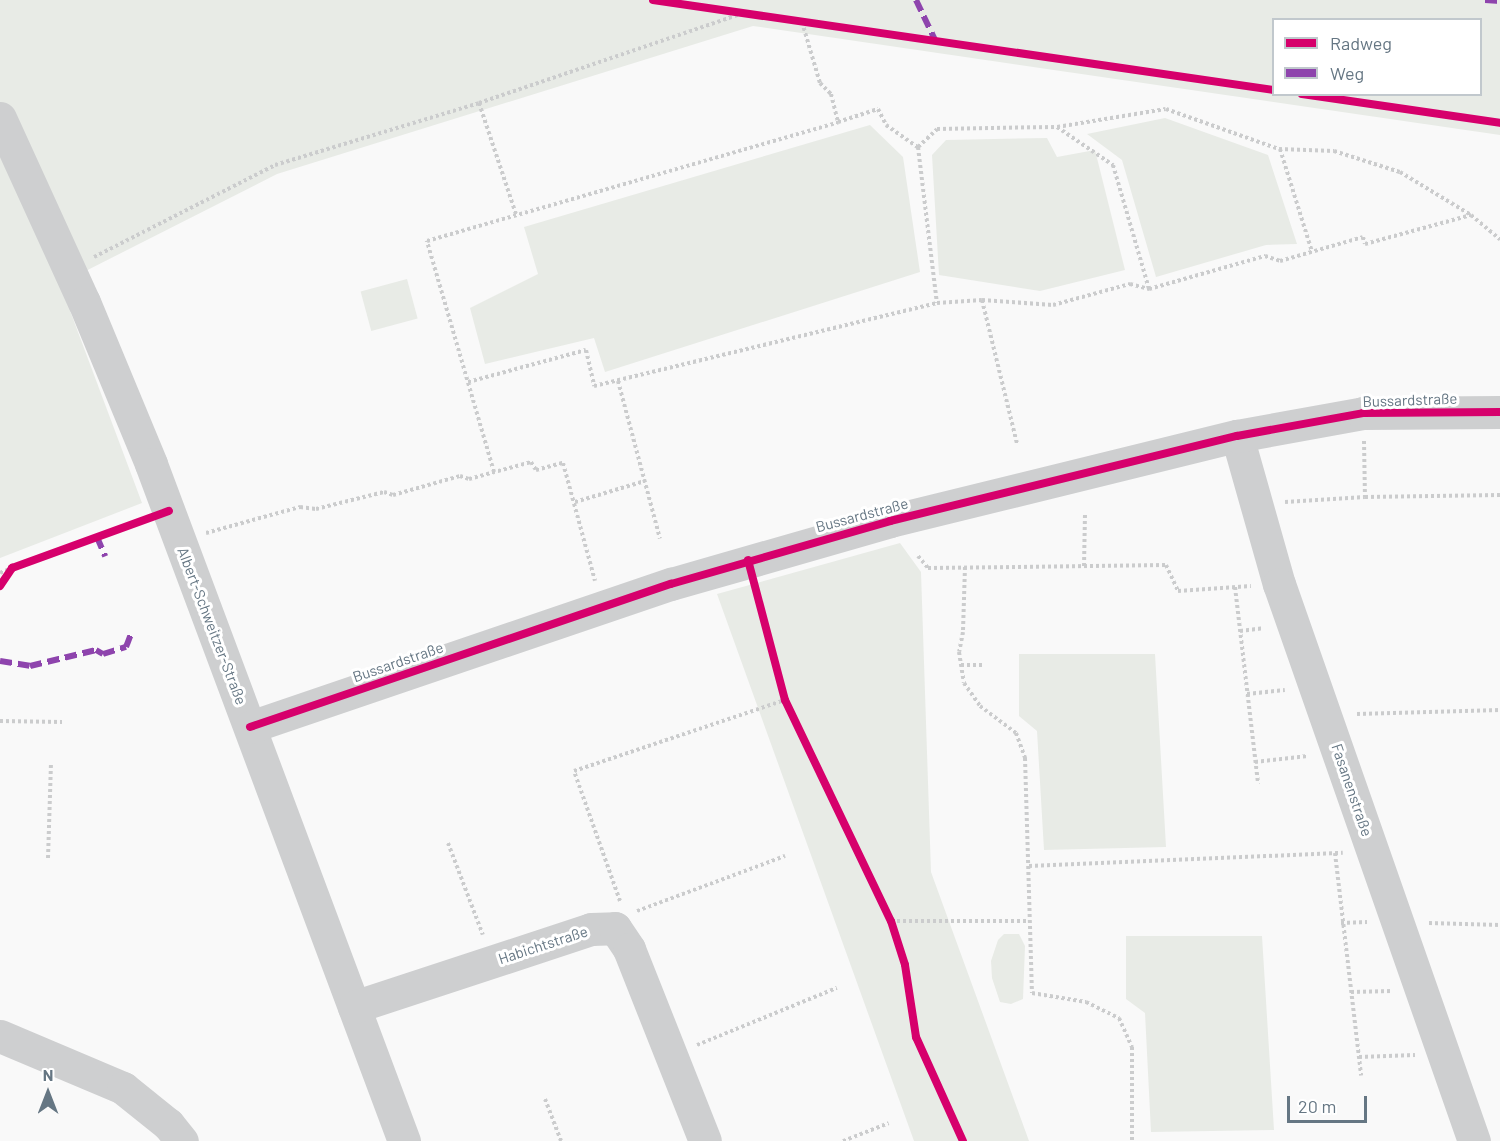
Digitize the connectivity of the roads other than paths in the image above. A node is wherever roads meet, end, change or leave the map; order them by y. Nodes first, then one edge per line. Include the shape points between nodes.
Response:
1 (0, 118) edge
2 (1500, 412) edge
3 (1237, 436) junction
4 (250, 727) junction
5 (354, 1007) junction
6 (0, 1036) edge
7 (182, 1141) edge
8 (404, 1141) edge
9 (705, 1141) edge
10 (1474, 1141) edge

1 - 4 street, Albert-Schweitzer-Straße via 151,464
2 - 3 street, Bussardstraße via 1363,414
3 - 4 street, Bussardstraße via 890,521 739,563
3 - 10 street, Fasanenstraße via 1280,584
4 - 5 street, Albert-Schweitzer-Straße
5 - 8 street, Albert-Schweitzer-Straße
5 - 9 street, Habichtstraße via 591,929 615,928 629,949
6 - 7 street via 123,1088 168,1124

